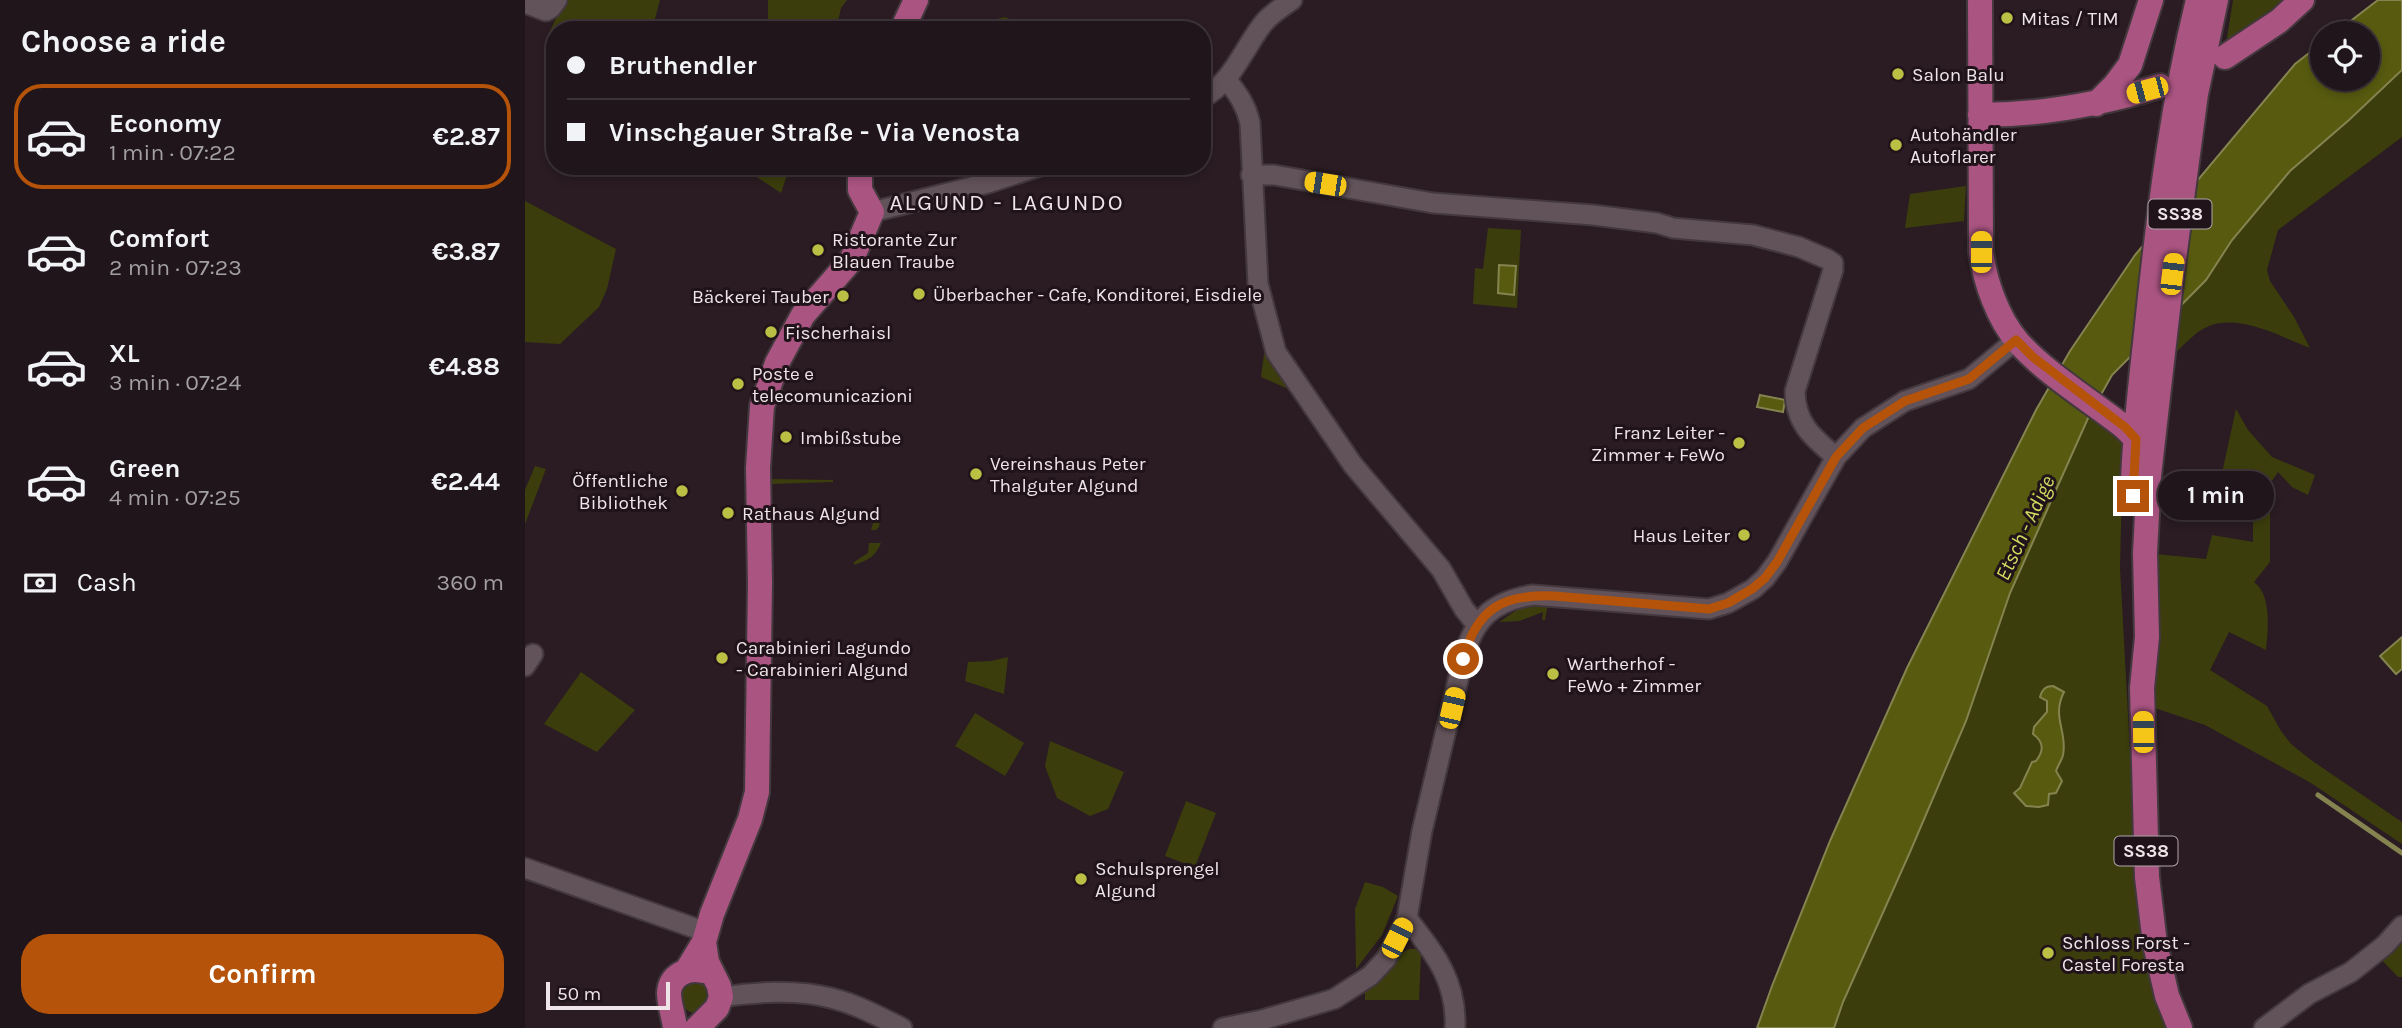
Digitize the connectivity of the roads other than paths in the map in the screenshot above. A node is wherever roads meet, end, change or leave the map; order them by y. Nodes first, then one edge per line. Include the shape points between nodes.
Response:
1 (557, 0) edge
2 (916, 0) edge
3 (1292, 0) edge
4 (1980, 0) edge
5 (2151, 0) edge
6 (2198, 0) edge
7 (2216, 0) edge
8 (2302, 0) edge
9 (525, 3) edge
10 (906, 21) edge
11 (2225, 57) dead end
12 (1227, 80) junction
13 (2160, 86) dead end
14 (1211, 93) edge
15 (2096, 104) junction
16 (1980, 115) junction
17 (2177, 159) junction
18 (860, 175) edge
19 (1012, 175) edge
20 (1251, 175) junction
21 (871, 212) junction
22 (2024, 348) junction
23 (2132, 429) junction
24 (1836, 457) junction
25 (1476, 624) junction
26 (2142, 688) junction
27 (525, 868) edge
28 (1407, 918) junction
29 (2402, 926) edge
30 (705, 937) junction
31 (687, 970) junction
32 (710, 1005) edge
33 (674, 1017) edge
34 (2176, 1020) edge
35 (2261, 1027) edge
36 (902, 1028) edge
37 (1223, 1028) edge
38 (1455, 1028) edge
39 (2192, 1028) edge

1 - 9 street via 546,11
2 - 10 main road
3 - 12 street via 1263,22
4 - 16 main road
5 - 15 main road via 2130,65
6 - 17 main road, SS38 via 2176,102
7 - 17 main road, SS38
8 - 11 main road
12 - 14 street
12 - 20 street via 1247,109
13 - 15 main road
15 - 16 main road
16 - 22 main road via 1983,268 1997,307
17 - 23 main road, SS38
17 - 26 main road, SS38 via 2147,514 2147,637
18 - 21 main road via 860,190
19 - 21 street
20 - 24 street via 1274,175 1433,204 1593,215 1753,235 1827,259 1833,270 1795,391 1795,405 1811,436
20 - 25 street via 1258,284 1276,352 1353,465 1441,569
21 - 30 main road via 852,259 803,315 777,363 762,406 758,777 750,819
22 - 23 main road
22 - 24 street via 1969,379 1905,401 1873,419
23 - 26 main road, SS38 via 2131,559
24 - 25 street via 1777,562 1752,589 1728,603 1709,609 1533,595 1513,598
25 - 28 street via 1422,831
26 - 34 main road, SS38 via 2147,877 2155,944
27 - 30 street
28 - 37 street via 1386,959 1355,988 1321,1003
28 - 38 street via 1447,975
29 - 35 street via 2351,972
30 - 31 main road
30 - 32 main road
31 - 32 main road via 701,969
31 - 33 main road via 671,984
32 - 33 main road via 696,1021
32 - 36 street via 747,993 796,993 832,998
34 - 39 street

